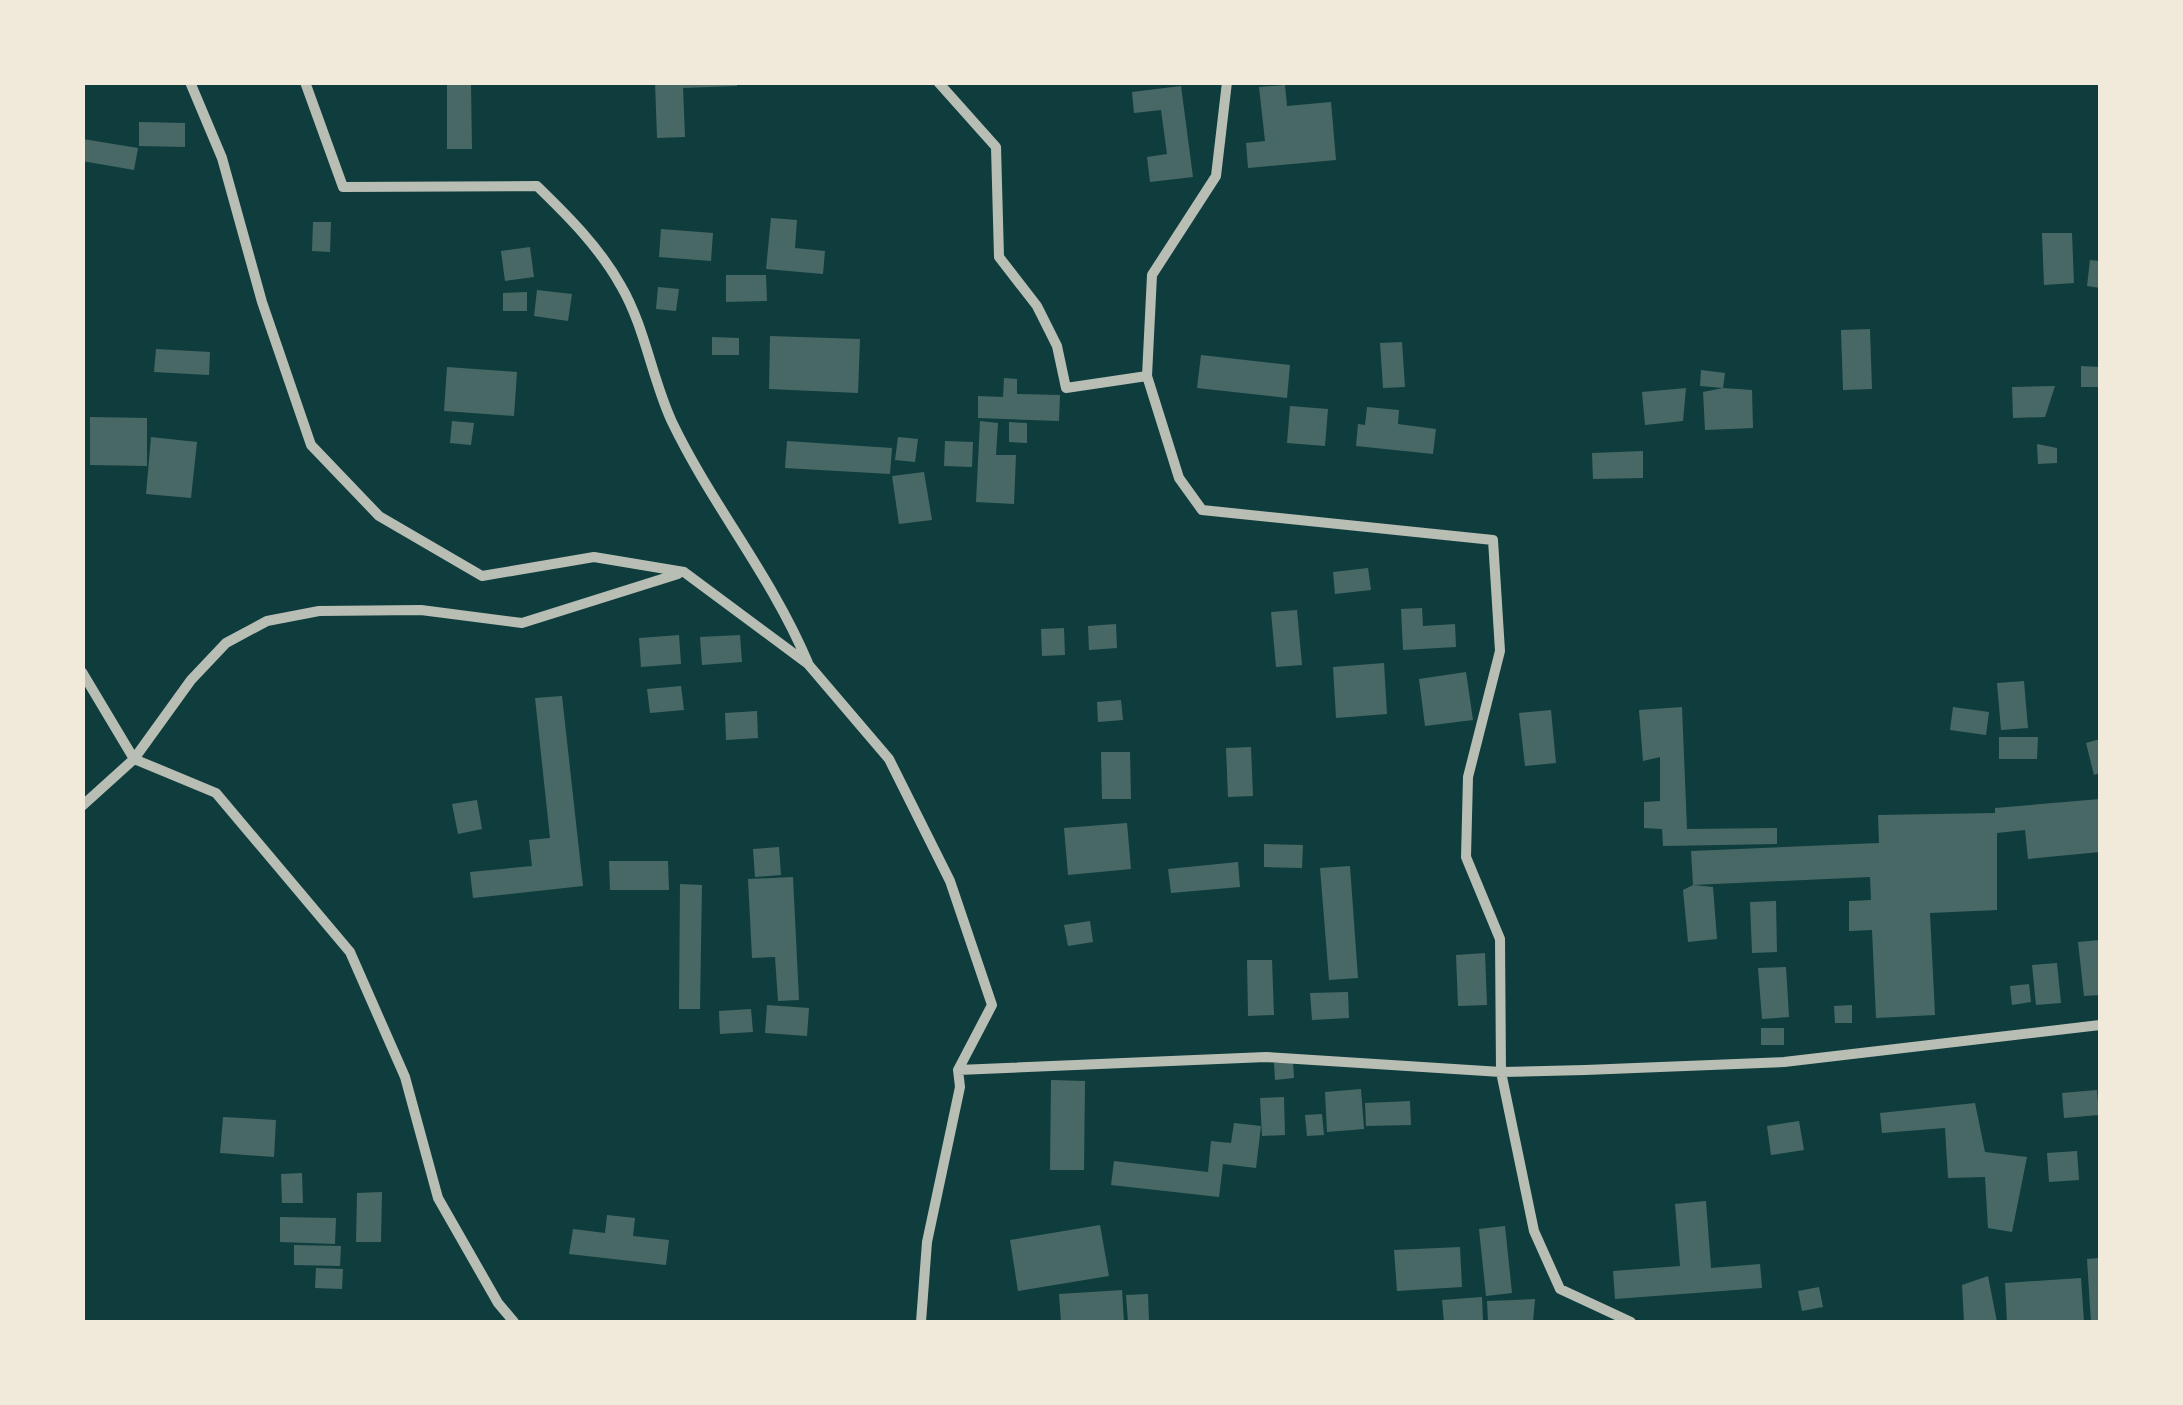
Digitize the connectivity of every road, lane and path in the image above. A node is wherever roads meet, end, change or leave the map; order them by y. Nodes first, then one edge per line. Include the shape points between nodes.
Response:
1 (190, 82) edge
2 (305, 82) edge
3 (938, 82) edge
4 (1226, 82) edge
5 (1147, 376) junction
6 (684, 572) junction
7 (808, 664) junction
8 (82, 672) edge
9 (134, 760) junction
10 (82, 806) edge
11 (2100, 1025) edge
12 (958, 1070) junction
13 (1501, 1072) junction
14 (514, 1322) edge
15 (921, 1322) edge
16 (1631, 1322) edge

1 - 6 street via 222,158 312,445 379,516 482,576 594,558
2 - 7 street via 343,188 538,186 575,223 622,287 672,421 784,604
3 - 5 street via 996,147 999,257 1058,346 1066,388
4 - 5 street via 1216,176 1152,275
5 - 13 street via 1180,478 1202,510 1493,540 1500,651 1468,777 1466,857 1500,939
6 - 7 street
6 - 9 street via 522,623 421,610 320,611 268,621 226,643 190,680
7 - 12 street via 889,759 950,881 992,1005
8 - 9 street
9 - 10 street
9 - 14 street via 216,793 350,952 405,1078 438,1198
11 - 13 street via 1784,1062
12 - 13 street via 1266,1058
12 - 15 street via 960,1088 927,1242
13 - 16 street via 1534,1231 1560,1289

